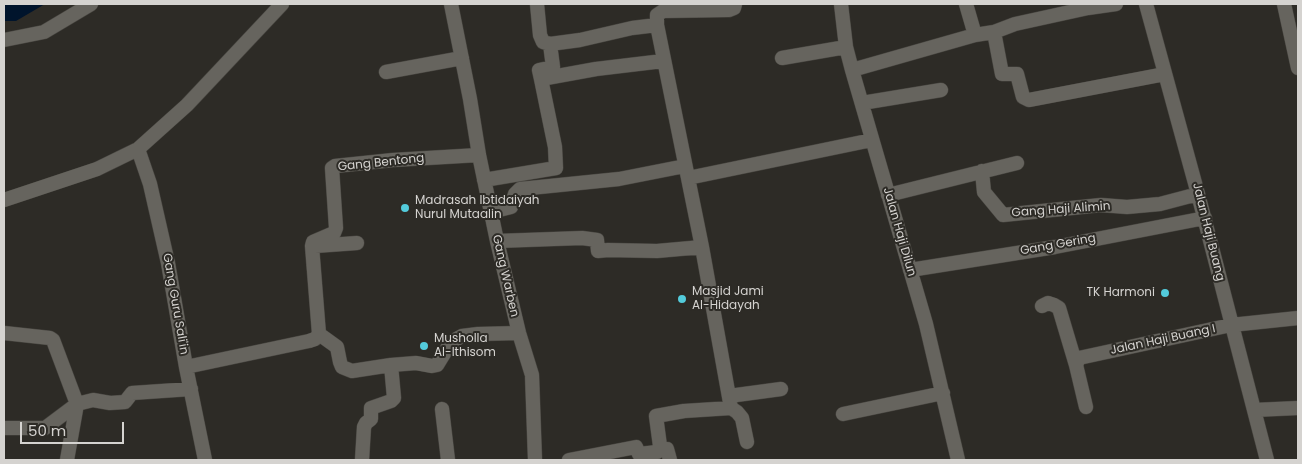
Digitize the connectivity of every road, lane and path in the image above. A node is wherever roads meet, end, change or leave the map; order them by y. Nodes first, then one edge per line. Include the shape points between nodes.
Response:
1 (91, 4) edge
2 (282, 4) edge
3 (451, 4) edge
4 (537, 4) edge
5 (735, 4) edge
6 (841, 4) edge
7 (966, 4) edge
8 (1116, 4) edge
9 (1146, 4) edge
10 (1284, 4) edge
11 (657, 25) junction
12 (994, 32) junction
13 (975, 35) junction
14 (4, 40) edge
15 (550, 44) junction
16 (846, 47) junction
17 (462, 58) junction
18 (782, 58) dead end
19 (663, 61) junction
20 (1298, 68) edge
21 (852, 70) junction
22 (386, 72) dead end
23 (1165, 74) junction
24 (542, 79) junction
25 (941, 90) dead end
26 (862, 103) junction
27 (872, 140) junction
28 (138, 149) junction
29 (479, 155) junction
30 (1017, 162) dead end
31 (982, 171) junction
32 (686, 172) junction
33 (484, 180) junction
34 (1198, 194) junction
35 (888, 195) junction
36 (4, 200) edge
37 (491, 212) junction
38 (1205, 218) junction
39 (497, 241) junction
40 (357, 243) dead end
41 (312, 246) junction
42 (702, 247) junction
43 (910, 270) junction
44 (1042, 306) dead end
45 (1298, 318) edge
46 (1231, 325) junction
47 (4, 333) edge
48 (518, 333) junction
49 (319, 334) junction
50 (391, 365) junction
51 (1076, 365) junction
52 (186, 367) junction
53 (191, 389) junction
54 (781, 389) dead end
55 (943, 393) junction
56 (730, 402) junction
57 (77, 404) junction
58 (1086, 407) dead end
59 (1298, 408) edge
60 (442, 409) dead end
61 (1254, 410) junction
62 (843, 414) dead end
63 (4, 428) edge
64 (747, 442) dead end
65 (660, 449) junction
66 (67, 460) edge
67 (205, 460) edge
68 (362, 460) edge
69 (448, 460) edge
70 (535, 460) edge
71 (568, 460) edge
72 (670, 460) edge
73 (958, 460) edge
74 (1268, 460) edge

1 - 14 street via 44,32
2 - 28 street via 187,105
3 - 17 street, Gang Warben
4 - 15 street via 540,35 543,42
5 - 11 street via 729,10 663,11 657,15
6 - 16 street, Jalan Haji Dilun
7 - 13 street
8 - 12 street via 1015,24
9 - 23 street, Jalan Haji Buang
10 - 20 street
11 - 15 street
11 - 19 street
12 - 13 street
12 - 23 street via 1002,74 1017,74 1023,97 1029,100
13 - 21 street
15 - 24 street via 553,66 539,70
16 - 18 street
16 - 21 street, Jalan Haji Dilun
17 - 22 street
17 - 29 street, Gang Warben
19 - 24 street
19 - 32 street
21 - 26 street, Jalan Haji Dilun
23 - 34 street, Jalan Haji Buang
24 - 33 street via 556,168
25 - 26 street
26 - 27 street, Jalan Haji Dilun
27 - 32 street
27 - 35 street, Jalan Haji Dilun
28 - 36 street via 97,170
28 - 52 street, Gang Guru Sali'in via 150,184 168,263
29 - 33 street, Gang Warben
29 - 41 street, Gang Bentong via 335,166 332,169 336,228 334,233
30 - 31 street
31 - 34 street, Gang Haji Alimin via 984,192 1003,214 1101,205 1160,204
31 - 35 street
32 - 37 street via 520,189 511,207
32 - 42 street
33 - 37 street, Gang Warben
34 - 38 street, Jalan Haji Buang
35 - 43 street, Jalan Haji Dilun
37 - 39 street, Gang Warben
38 - 43 street, Gang Gering via 1055,247
38 - 46 street, Jalan Haji Buang
39 - 42 street via 582,238 596,240 598,251
39 - 48 street, Gang Warben
40 - 41 street
41 - 49 street
42 - 56 street
43 - 55 street, Jalan Haji Dilun
44 - 51 street via 1048,303 1059,308
45 - 46 street, Jalan Haji Buang I
46 - 51 street, Jalan Haji Buang I via 1079,358
46 - 61 street, Jalan Haji Buang
47 - 57 street via 53,340
48 - 50 street via 462,336 451,342 437,364 432,366
48 - 70 street, Gang Warben via 532,375
49 - 50 street via 337,347 342,367 346,369 352,371
49 - 52 street via 309,341
50 - 68 street via 394,399 371,408 371,418 364,427
51 - 58 street
52 - 53 street, Gang Guru Sali'in
53 - 57 street via 132,393 125,402 93,400
53 - 67 street, Gang Guru Sali'in
54 - 56 street
55 - 62 street
55 - 73 street, Jalan Haji Dilun
56 - 64 street via 742,418
56 - 65 street via 658,414 655,418
57 - 63 street via 44,428
57 - 66 street
59 - 61 street
60 - 69 street
61 - 74 street, Jalan Haji Buang
65 - 71 street via 639,454 636,447
65 - 72 street via 667,449

